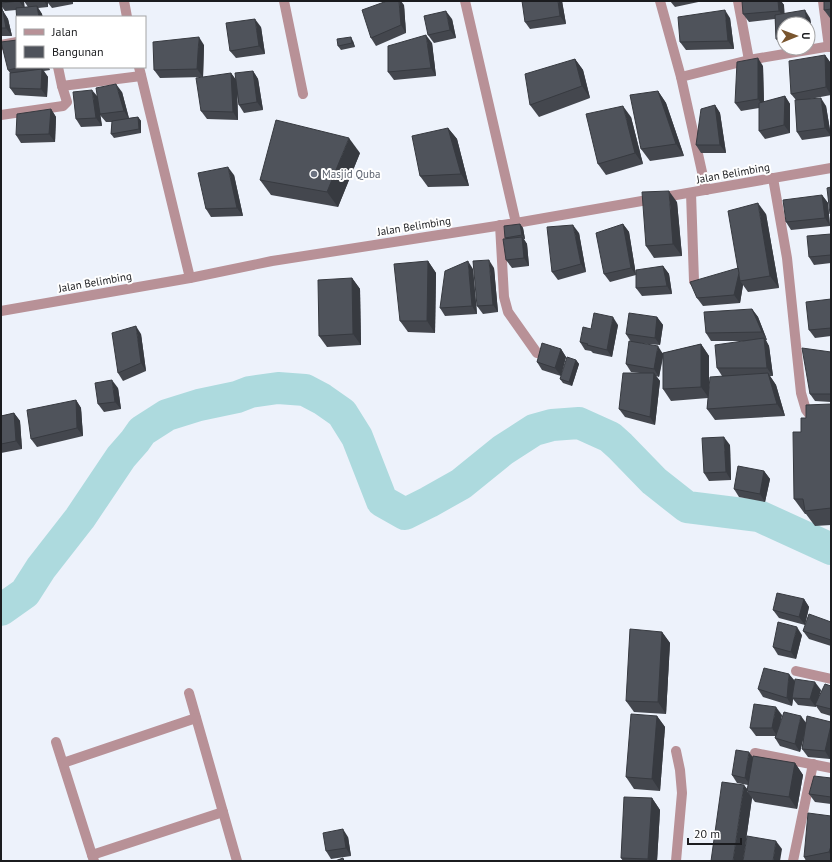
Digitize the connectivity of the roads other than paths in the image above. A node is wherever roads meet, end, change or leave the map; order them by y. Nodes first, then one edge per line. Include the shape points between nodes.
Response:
1 (124, 1) edge
2 (284, 1) edge
3 (465, 1) edge
4 (660, 1) edge
5 (738, 1) edge
6 (823, 1) edge
7 (127, 16) edge
8 (16, 42) edge
9 (1, 45) edge
10 (830, 46) edge
11 (749, 60) junction
12 (58, 68) edge
13 (140, 72) edge
14 (681, 77) junction
15 (62, 86) junction
16 (303, 94) dead end
17 (1, 115) edge
18 (831, 168) edge
19 (774, 178) junction
20 (706, 190) junction
21 (691, 193) junction
22 (516, 223) junction
23 (500, 225) junction
24 (190, 278) junction
25 (694, 281) edge
26 (1, 311) edge
27 (537, 353) dead end
28 (831, 418) edge
29 (796, 671) dead end
30 (831, 679) edge
31 (189, 694) dead end
32 (196, 718) junction
33 (56, 742) dead end
34 (676, 751) dead end
35 (755, 753) dead end
36 (63, 763) junction
37 (813, 764) junction
38 (831, 768) edge
39 (223, 812) junction
40 (93, 858) edge
41 (237, 861) edge
42 (676, 861) edge
43 (793, 861) edge

1 - 7 street
2 - 16 street
3 - 22 street
4 - 14 street
5 - 11 street
6 - 10 street
8 - 9 street
10 - 11 street
11 - 14 street
12 - 15 street
13 - 15 street
13 - 24 street
14 - 20 street
15 - 17 street via 67,102 64,106
18 - 19 street, Jalan Belimbing
19 - 20 street, Jalan Belimbing
19 - 28 street via 787,258 801,393 809,414
20 - 21 street, Jalan Belimbing
21 - 22 street, Jalan Belimbing
21 - 25 street
22 - 23 street, Jalan Belimbing
23 - 24 street, Jalan Belimbing via 272,261
23 - 27 street via 504,297 508,312
24 - 26 street, Jalan Belimbing
29 - 30 street
31 - 32 street
32 - 36 street
32 - 39 street
33 - 36 street
34 - 42 street via 682,793
35 - 37 street
36 - 40 street
37 - 38 street
37 - 43 street
39 - 40 street
39 - 41 street

